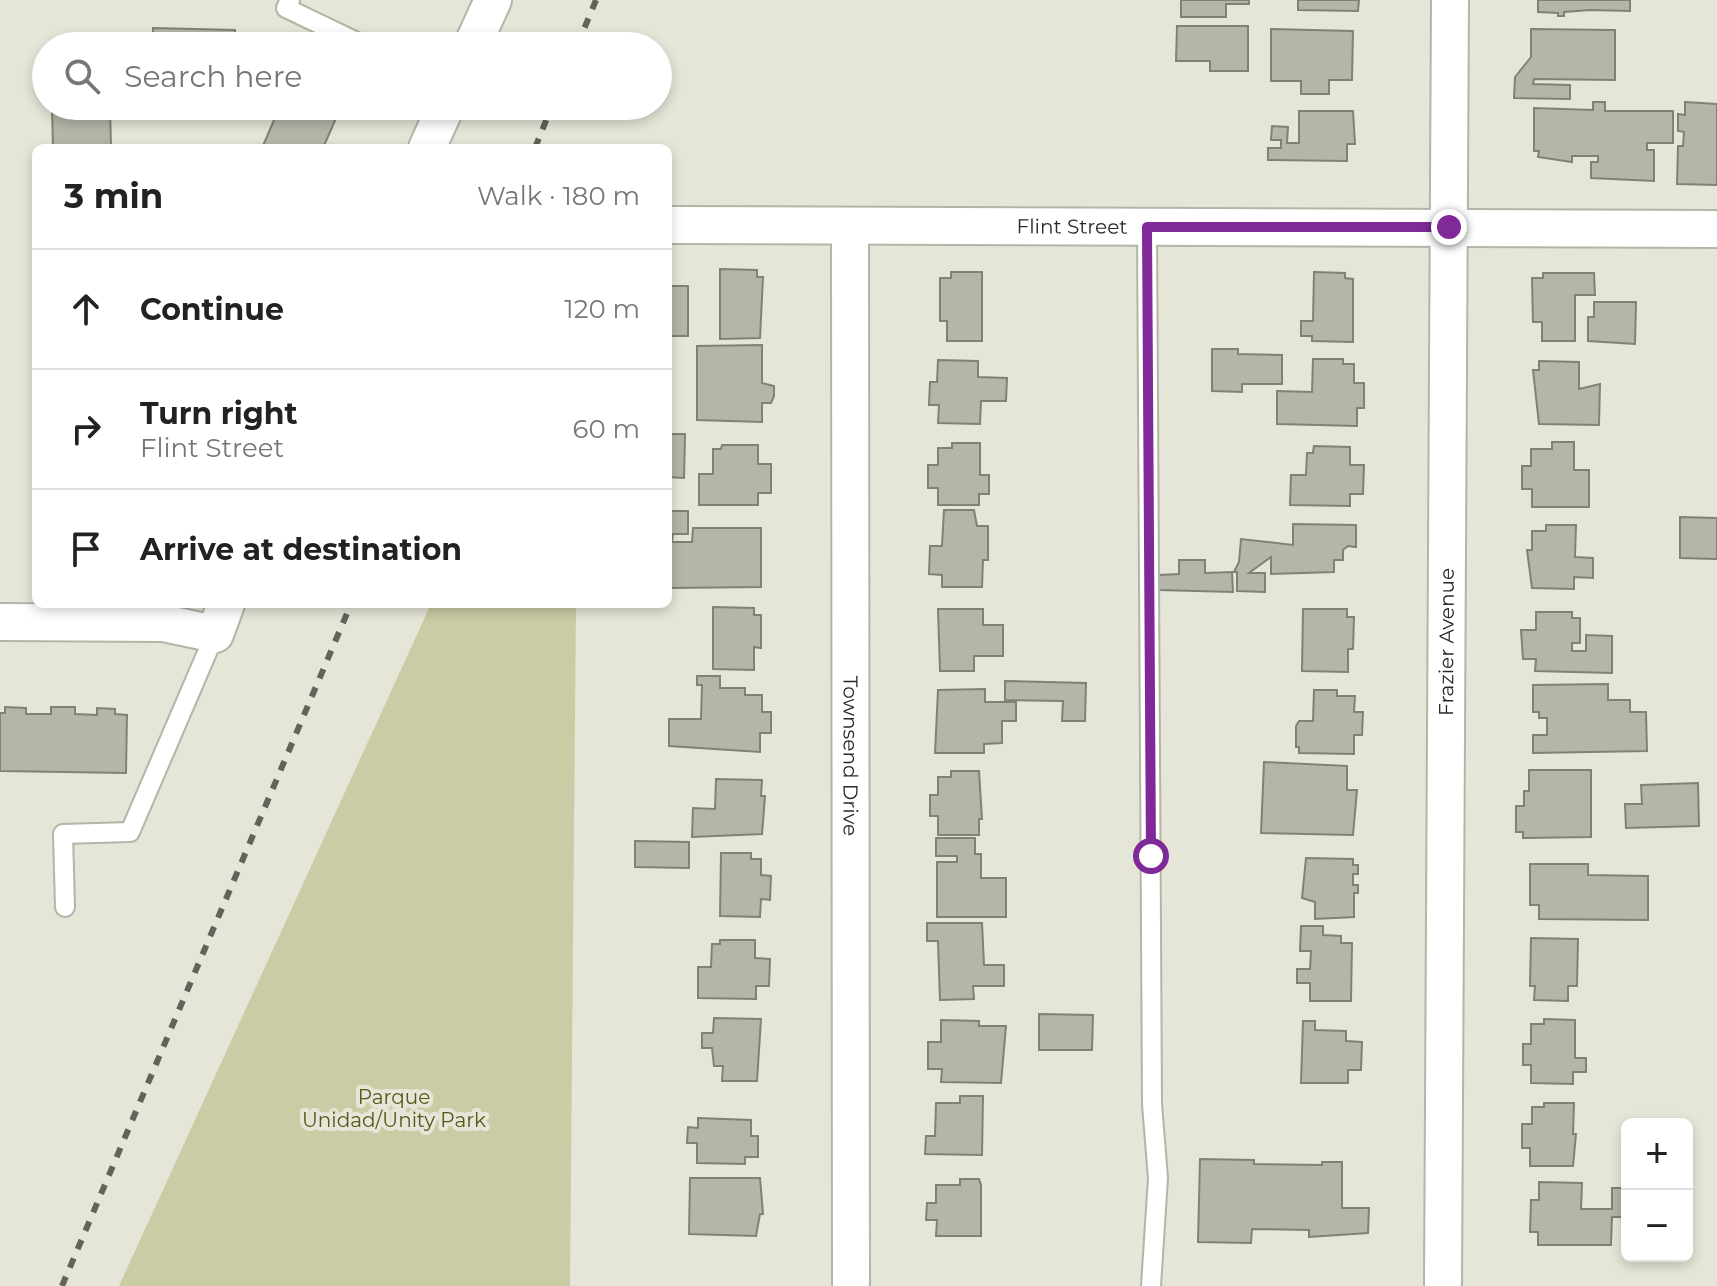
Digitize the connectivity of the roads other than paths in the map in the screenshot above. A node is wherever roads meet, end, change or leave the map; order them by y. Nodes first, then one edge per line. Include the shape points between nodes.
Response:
1 (290, 0) edge
2 (1450, 0) edge
3 (486, 5) edge
4 (336, 32) edge
5 (477, 32) edge
6 (440, 120) edge
7 (429, 144) edge
8 (672, 225) edge
9 (850, 226) junction
10 (1147, 227) junction
11 (1449, 227) junction
12 (1717, 229) edge
13 (221, 619) edge
14 (0, 622) edge
15 (65, 907) dead end
16 (851, 1286) edge
17 (1151, 1286) edge
18 (1443, 1286) edge

1 - 4 lane via 286,8
2 - 11 street, Frazier Avenue
3 - 5 street
6 - 7 street
8 - 9 street, Flint Street
9 - 10 street, Flint Street
9 - 16 street, Townsend Drive
10 - 11 street, Flint Street
10 - 17 lane via 1152,1104 1158,1178
11 - 12 street, Flint Street
11 - 18 street, Frazier Avenue
13 - 14 street
13 - 15 lane via 130,832 63,834

